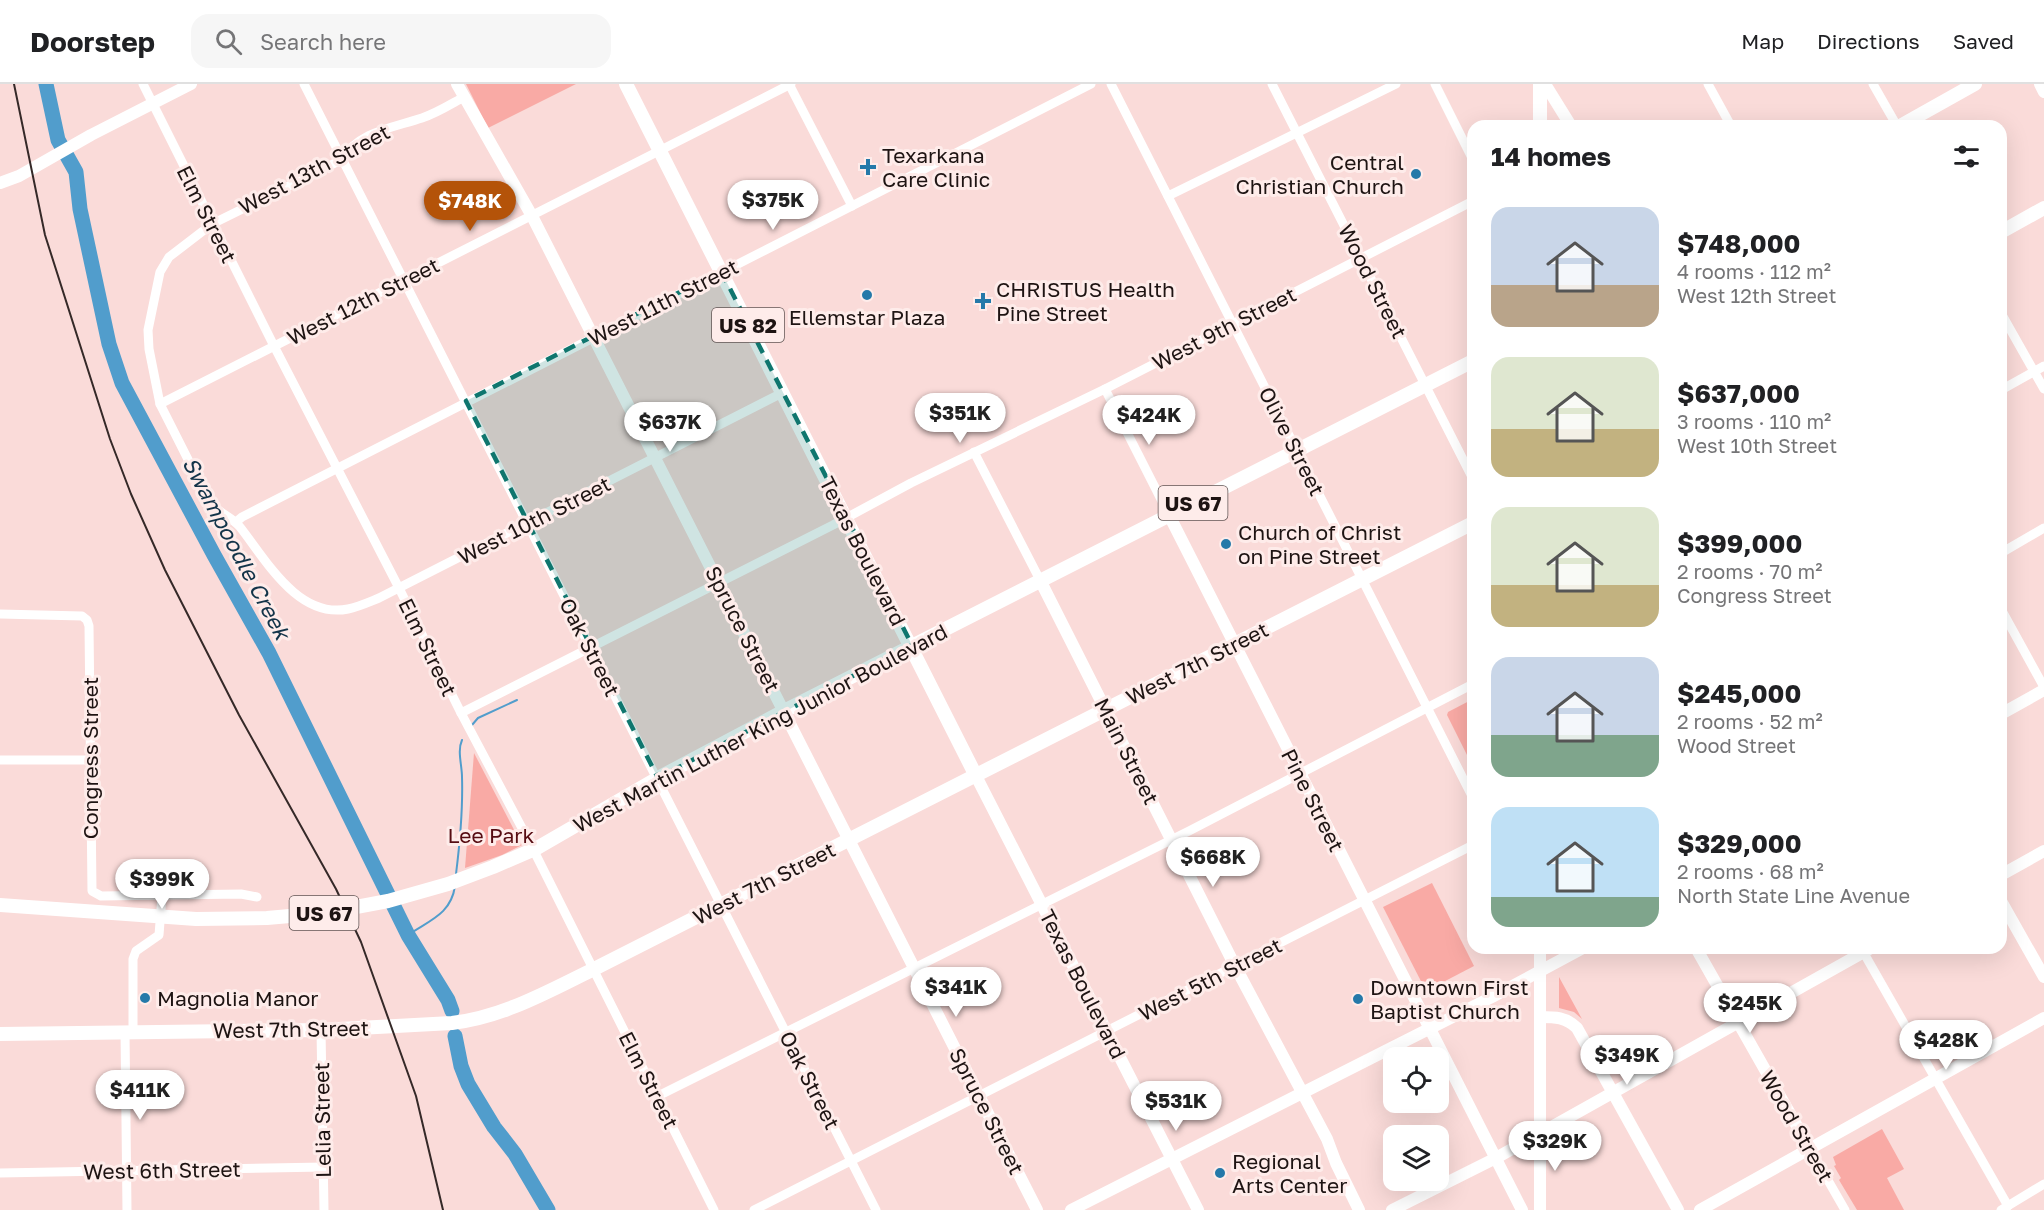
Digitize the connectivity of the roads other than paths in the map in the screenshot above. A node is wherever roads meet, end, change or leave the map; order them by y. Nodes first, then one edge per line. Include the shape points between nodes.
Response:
1 (142, 84) edge
2 (191, 84) edge
3 (304, 84) edge
4 (458, 84) edge
5 (626, 84) edge
6 (790, 84) edge
7 (1091, 84) edge
8 (1111, 84) edge
9 (1272, 84) edge
10 (1396, 84) edge
11 (1435, 84) edge
12 (1540, 84) edge
13 (1545, 84) edge
14 (1708, 84) edge
15 (1873, 84) edge
16 (1975, 84) edge
17 (2040, 84) edge
18 (2044, 92) edge
19 (464, 97) junction
20 (152, 104) junction
21 (1540, 120) edge
22 (1567, 120) edge
23 (1728, 120) edge
24 (1894, 120) edge
25 (1909, 120) edge
26 (1298, 134) junction
27 (1467, 148) edge
28 (659, 150) junction
29 (341, 159) junction
30 (0, 183) edge
31 (1168, 196) junction
32 (1467, 204) edge
33 (852, 206) junction
34 (2044, 208) edge
35 (532, 216) junction
36 (212, 224) junction
37 (2007, 229) edge
38 (1361, 259) junction
39 (721, 271) junction
40 (403, 280) junction
41 (1232, 324) junction
42 (2007, 324) edge
43 (594, 337) junction
44 (274, 346) junction
45 (1467, 364) edge
46 (2044, 366) edge
47 (2034, 372) junction
48 (1426, 385) junction
49 (2007, 387) edge
50 (1105, 388) junction
51 (2044, 389) edge
52 (782, 393) junction
53 (466, 401) junction
54 (160, 404) junction
55 (1297, 450) junction
56 (974, 452) junction
57 (656, 458) junction
58 (1467, 467) edge
59 (336, 468) junction
60 (1169, 515) junction
61 (845, 518) junction
62 (236, 522) junction
63 (527, 523) junction
64 (1467, 526) edge
65 (2044, 528) edge
66 (2007, 550) edge
67 (1040, 580) junction
68 (1362, 580) junction
69 (720, 583) junction
70 (399, 588) junction
71 (0, 614) edge
72 (2007, 620) edge
73 (1234, 644) junction
74 (912, 645) junction
75 (591, 647) junction
76 (1467, 687) edge
77 (2044, 688) edge
78 (1428, 708) junction
79 (1106, 710) junction
80 (2007, 710) edge
81 (784, 711) junction
82 (461, 713) junction
83 (0, 760) edge
84 (91, 760) junction
85 (975, 774) junction
86 (1300, 774) junction
87 (658, 778) junction
88 (1467, 786) edge
89 (849, 840) junction
90 (1172, 840) junction
91 (1467, 848) edge
92 (2044, 851) edge
93 (2007, 872) edge
94 (162, 896) junction
95 (257, 897) dead end
96 (1364, 901) junction
97 (721, 904) junction
98 (1042, 904) junction
99 (0, 905) edge
100 (2007, 912) edge
101 (1540, 954) edge
102 (1572, 954) edge
103 (1699, 954) edge
104 (1856, 954) edge
105 (1868, 954) edge
106 (1235, 966) junction
107 (914, 967) junction
108 (592, 970) junction
109 (1540, 972) junction
110 (2044, 977) edge
111 (1540, 1017) junction
112 (2044, 1018) edge
113 (1739, 1023) junction
114 (1430, 1029) junction
115 (321, 1030) junction
116 (1107, 1031) junction
117 (129, 1032) junction
118 (785, 1033) junction
119 (0, 1034) edge
120 (1935, 1078) junction
121 (1613, 1092) junction
122 (1303, 1093) junction
123 (979, 1096) junction
124 (656, 1097) junction
125 (1540, 1134) junction
126 (1810, 1149) junction
127 (1172, 1158) junction
128 (1496, 1158) junction
129 (850, 1161) junction
130 (324, 1167) junction
131 (127, 1171) junction
132 (0, 1173) edge
133 (2044, 1184) edge
134 (2005, 1208) edge
135 (127, 1210) edge
136 (324, 1210) edge
137 (714, 1210) edge
138 (754, 1210) edge
139 (876, 1210) edge
140 (1037, 1210) edge
141 (1071, 1210) edge
142 (1198, 1210) edge
143 (1359, 1210) edge
144 (1392, 1210) edge
145 (1521, 1210) edge
146 (1540, 1210) edge
147 (1678, 1210) edge
148 (1700, 1210) edge
149 (1845, 1210) edge

1 - 20 street, Elm Street
2 - 20 street
3 - 29 street, Oak Street
4 - 19 street, Spruce Street
5 - 28 main road, Texas Boulevard / US 82
6 - 28 street, West 12th Street
6 - 33 street
7 - 33 street, West 11th Street
8 - 31 street, Olive Street
9 - 26 street, Wood Street
10 - 26 street
11 - 27 street
12 - 21 main road
13 - 22 street
14 - 23 street
15 - 24 street
16 - 25 main road
17 - 18 street
19 - 29 street, West 13th Street via 424,118 371,134 349,148
19 - 35 street, Spruce Street
20 - 30 street
20 - 36 street, Elm Street
26 - 31 street
26 - 38 street, Wood Street
28 - 35 street, West 12th Street
28 - 39 main road, Texas Boulevard / US 82
29 - 36 street, West 13th Street
29 - 40 street, Oak Street
31 - 41 street, Olive Street
32 - 38 street, West 9th Street
33 - 39 street, West 11th Street
34 - 37 main road
35 - 40 street, West 12th Street
35 - 43 street, Spruce Street
36 - 44 street, Elm Street
36 - 54 street, West 13th Street via 163,264 160,272 148,330
38 - 41 street, West 9th Street
38 - 48 street, Wood Street
39 - 43 street, West 11th Street
39 - 52 main road, Texas Boulevard / US 82
40 - 44 street, West 12th Street
40 - 53 street, Oak Street
41 - 50 street, West 9th Street
41 - 55 street, Olive Street
42 - 47 street
43 - 53 street, West 11th Street
43 - 57 street, Spruce Street
44 - 54 street, West 12th Street
44 - 59 street, Elm Street
45 - 48 main road, West Martin Luther King Junior Boulevard / US 67
46 - 47 street
47 - 49 street
47 - 51 street
48 - 55 main road, West Martin Luther King Junior Boulevard / US 67
48 - 58 street, Wood Street
50 - 56 street, West 9th Street
50 - 60 street, Pine Street
52 - 57 street, West 10th Street
52 - 61 main road, Texas Boulevard / US 82
53 - 59 street, West 11th Street
53 - 63 street, Oak Street
54 - 62 street via 209,501 216,511
55 - 60 main road, West Martin Luther King Junior Boulevard / US 67
55 - 68 street, Olive Street
56 - 61 street, West 9th Street
56 - 67 street, Main Street
57 - 63 street, West 10th Street
57 - 69 street, Spruce Street
59 - 62 street, West 11th Street
59 - 70 street, Elm Street
60 - 67 main road, West Martin Luther King Junior Boulevard / US 67
60 - 73 street, Pine Street
61 - 69 street, West 9th Street
61 - 74 main road, Texas Boulevard / US 82
62 - 70 street, West 10th Street via 288,589 318,606 347,609
63 - 70 street, West 10th Street
63 - 75 street, Oak Street
64 - 68 main road, West 7th Street
65 - 66 street
67 - 74 main road, West Martin Luther King Junior Boulevard / US 67
67 - 79 street, Main Street
68 - 73 main road, West 7th Street
68 - 78 street, Olive Street
69 - 75 street, West 9th Street
69 - 81 street, Spruce Street
70 - 82 street, Elm Street
71 - 84 street, Congress Street via 82,616 87,620
72 - 77 street
73 - 79 main road, West 7th Street
73 - 86 street, Pine Street
74 - 81 main road, West Martin Luther King Junior Boulevard / US 67
74 - 85 main road, Texas Boulevard / US 82
75 - 82 street, West 9th Street
75 - 87 street, Oak Street
76 - 78 street
77 - 80 street
78 - 86 street
78 - 88 street, Olive Street
79 - 85 main road, West 7th Street
79 - 90 street, Main Street
81 - 87 main road, West Martin Luther King Junior Boulevard / US 67
81 - 89 street, Spruce Street
82 - 108 street, Elm Street
83 - 84 street
84 - 94 street, Congress Street via 92,891 101,896
85 - 89 main road, West 7th Street
85 - 98 street, Texas Boulevard
86 - 90 street
86 - 96 street, Pine Street
87 - 97 street, Oak Street
87 - 99 main road, West Martin Luther King Junior Boulevard / US 67 via 515,858 448,884 388,901 324,913 196,919
89 - 97 main road, West 7th Street
89 - 107 street, Spruce Street
90 - 98 street
90 - 106 street, Main Street
91 - 96 street, West 5th Street
92 - 93 street
94 - 95 street, Congress Street
94 - 117 street via 159,935 136,951 133,959
96 - 106 street, West 5th Street
96 - 114 street, Pine Street
97 - 108 main road, West 7th Street
97 - 118 street, Oak Street
98 - 107 street
98 - 116 street, Texas Boulevard
100 - 110 street
101 - 109 street
102 - 109 street
103 - 113 street, Wood Street
104 - 113 street
105 - 120 street
106 - 116 street, West 5th Street
106 - 122 street, Main Street
107 - 118 street
107 - 123 street, Spruce Street
108 - 115 main road, West 7th Street via 525,1004 478,1019
108 - 124 street, Elm Street
109 - 111 street
109 - 114 street
111 - 121 street via 1558,1017 1577,1028
111 - 125 street
112 - 120 street
113 - 121 street
113 - 126 street, Wood Street
114 - 122 street
114 - 128 street, Pine Street
115 - 117 main road, West 7th Street
115 - 130 street, Lelia Street
116 - 123 street, West 5th Street
116 - 127 street, Texas Boulevard
117 - 119 main road, West 7th Street
117 - 131 street
118 - 124 street
118 - 129 street, Oak Street
120 - 126 street
120 - 134 street
121 - 125 street
121 - 147 street
122 - 127 street
122 - 143 street, Main Street
123 - 129 street, West 5th Street
123 - 140 street, Spruce Street
124 - 137 street, Elm Street
125 - 128 street
125 - 146 street
126 - 148 street
126 - 149 street, Wood Street
127 - 141 street
127 - 142 street, Texas Boulevard
128 - 144 street
128 - 145 street, Pine Street
129 - 138 street, West 5th Street
129 - 139 street, Oak Street
130 - 131 street, West 6th Street
130 - 136 street, Lelia Street
131 - 132 street, West 6th Street
131 - 135 street
133 - 134 street

